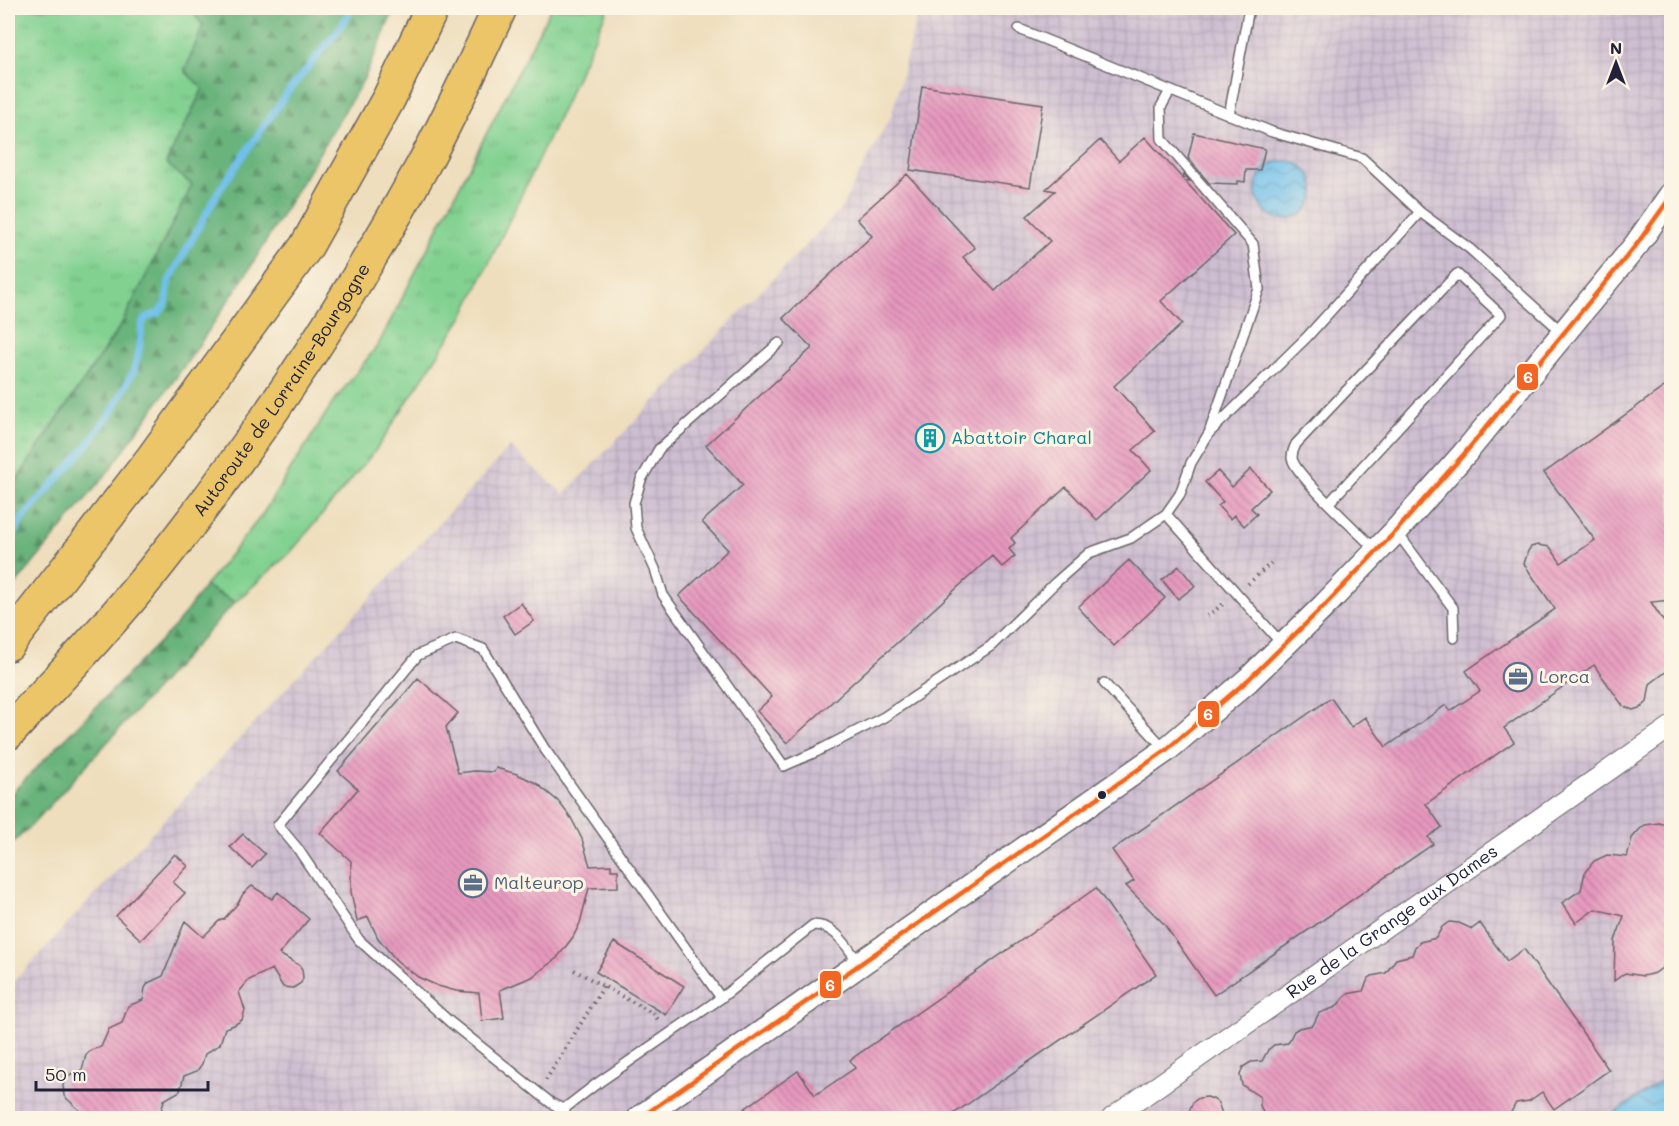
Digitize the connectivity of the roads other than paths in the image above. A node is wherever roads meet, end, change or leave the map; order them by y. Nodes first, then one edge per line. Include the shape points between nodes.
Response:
1 (432, 8) edge
2 (500, 8) edge
3 (1249, 8) edge
4 (1019, 29) dead end
5 (1170, 91) junction
6 (1229, 115) junction
7 (1671, 194) edge
8 (1420, 212) junction
9 (1563, 334) junction
10 (779, 343) dead end
11 (1209, 433) junction
12 (1329, 503) junction
13 (1166, 514) junction
14 (1396, 531) junction
15 (1377, 551) junction
16 (1454, 638) dead end
17 (8, 644) edge
18 (1284, 645) junction
19 (1104, 683) dead end
20 (1671, 726) edge
21 (8, 733) edge
22 (1166, 750) junction
23 (860, 964) junction
24 (721, 999) junction
25 (565, 1110) junction
26 (552, 1119) edge
27 (640, 1119) edge
28 (1112, 1119) edge

1 - 17 highway via 389,98 306,247 152,459
2 - 21 highway, Autoroute de Lorraine-Bourgogne via 423,165 357,279 285,391 155,568
3 - 6 lane
4 - 5 lane
5 - 6 lane
5 - 11 lane via 1161,107 1162,139 1253,244 1259,289
6 - 8 lane via 1362,158
7 - 9 street
8 - 9 lane via 1470,249
8 - 11 lane via 1307,337
9 - 14 street
10 - 13 lane via 659,449 641,480 634,503 636,528 656,570 663,596 784,766 884,717 991,646 1089,554 1131,538
11 - 13 lane
12 - 12 lane via 1296,470 1292,458 1296,444 1457,274 1501,315
12 - 15 lane
13 - 18 lane
14 - 15 street
14 - 16 lane via 1454,608
15 - 18 street
18 - 22 street
19 - 22 lane
20 - 28 street, Rue de la Grange aux Dames
22 - 23 street
23 - 24 lane via 837,933 813,925
23 - 27 street
24 - 25 lane
24 - 25 lane via 544,748 483,649 456,639 418,655 278,825 359,940 450,1022
25 - 26 lane

